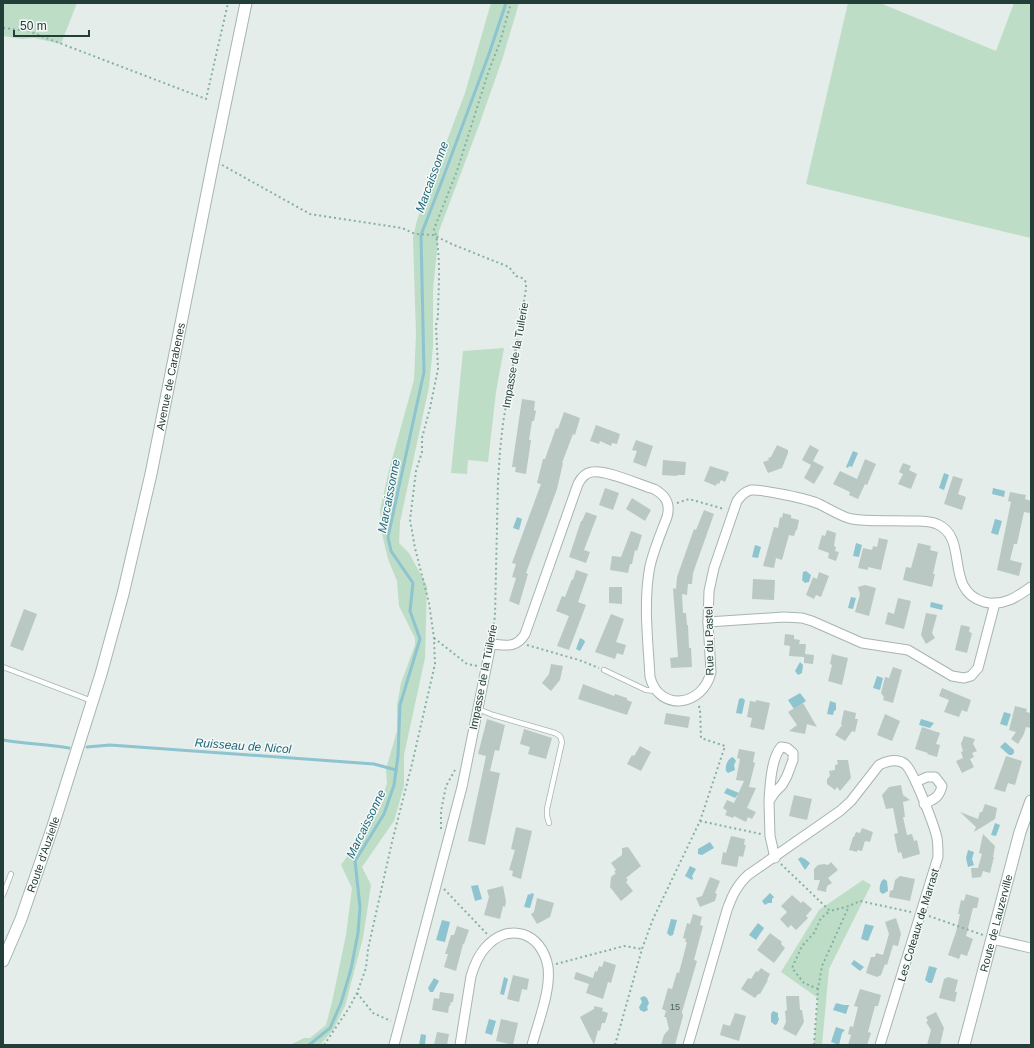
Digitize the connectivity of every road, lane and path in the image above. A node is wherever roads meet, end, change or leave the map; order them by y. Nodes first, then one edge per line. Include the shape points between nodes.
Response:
1 (228, 3) edge
2 (246, 3) edge
3 (511, 3) edge
4 (3, 28) edge
5 (230, 171) dead end
6 (436, 237) junction
7 (668, 506) junction
8 (733, 512) junction
9 (1031, 587) edge
10 (995, 603) junction
11 (708, 622) junction
12 (434, 638) junction
13 (521, 641) junction
14 (491, 644) junction
15 (3, 667) edge
16 (487, 669) junction
17 (604, 670) joint
18 (656, 691) junction
19 (696, 696) junction
20 (93, 702) junction
21 (478, 709) junction
22 (79, 746) joint
23 (916, 782) junction
24 (769, 801) junction
25 (1031, 801) edge
26 (924, 804) junction
27 (700, 821) junction
28 (549, 823) dead end
29 (770, 836) junction
30 (775, 858) junction
31 (11, 874) dead end
32 (436, 881) junction
33 (3, 894) edge
34 (830, 911) junction
35 (992, 939) junction
36 (493, 940) junction
37 (1031, 948) edge
38 (642, 949) junction
39 (3, 961) edge
40 (548, 966) junction
41 (818, 989) junction
42 (357, 994) junction
43 (399, 1025) junction
44 (324, 1045) edge
45 (394, 1045) edge
46 (460, 1045) edge
47 (532, 1045) edge
48 (615, 1045) edge
49 (688, 1045) edge
50 (814, 1045) edge
51 (880, 1045) edge
52 (964, 1045) edge

1 - 4 path via 206,99 28,32
2 - 20 street, Avenue de Carabenes via 146,496 123,594
3 - 6 path via 457,170 434,229
5 - 6 path via 310,214 402,228 415,234
6 - 12 path via 438,369 422,438 422,452 416,471 410,520 429,603
6 - 14 path, Impasse de la Tuilerie via 509,267 516,276 526,282 500,451 495,616
7 - 8 path via 689,499
7 - 13 street via 660,493 604,472 592,472 582,478
7 - 18 street via 668,517 652,556 647,592 650,677
8 - 10 street, Rue du Pastel via 741,496 746,492 759,490 810,500 852,519 936,524 946,530 953,540 959,576 966,590 976,599
8 - 11 street, Rue du Pastel via 710,580
9 - 10 street, Rue du Pastel via 1007,601
10 - 11 street via 978,668 964,678 952,676 908,650 862,643 802,618
11 - 19 street, Rue du Pastel via 710,680
12 - 16 path via 467,664
12 - 42 path via 435,664 392,842 366,968
13 - 14 street via 508,645
13 - 17 path
14 - 16 street, Impasse de la Tuilerie
15 - 20 lane
16 - 21 street, Impasse de la Tuilerie
17 - 18 lane via 646,690
18 - 19 street via 679,701
19 - 27 path via 700,710 701,738 725,746
20 - 22 street, Avenue de Carabenes
21 - 28 lane via 560,736 562,742 547,809
21 - 32 street, Impasse de la Tuilerie via 462,787
22 - 39 street, Route d'Auzielle via 32,888
23 - 26 street, Les Coteaux de Marrast
23 - 26 street via 927,777 935,777 942,786 940,794
23 - 30 street, Les Coteaux de Marrast via 905,765 898,761 879,765 840,812
24 - 24 street via 782,785 793,760 793,753 788,748 781,747 777,751 770,780
24 - 29 street
25 - 35 street, Route de Lauzerville via 1020,832
26 - 51 street, Les Coteaux de Marrast via 937,838 938,857
27 - 29 path
27 - 38 path via 653,919
29 - 30 street
30 - 34 path
30 - 49 street, Les Coteaux de Marrast via 741,882 730,900
31 - 33 lane
32 - 36 path
32 - 43 street, Impasse de la Tuilerie
34 - 41 path via 821,918 814,933 802,946 792,968 804,983
34 - 41 path via 849,906 822,966
35 - 37 street
35 - 52 street, Route de Lauzerville
36 - 40 street via 509,934 524,934 542,948
36 - 46 street via 475,965
38 - 40 path via 624,946
38 - 48 path
40 - 47 street via 547,990
41 - 50 path
42 - 43 path via 373,1012
42 - 44 path
43 - 45 street, Impasse de la Tuilerie

